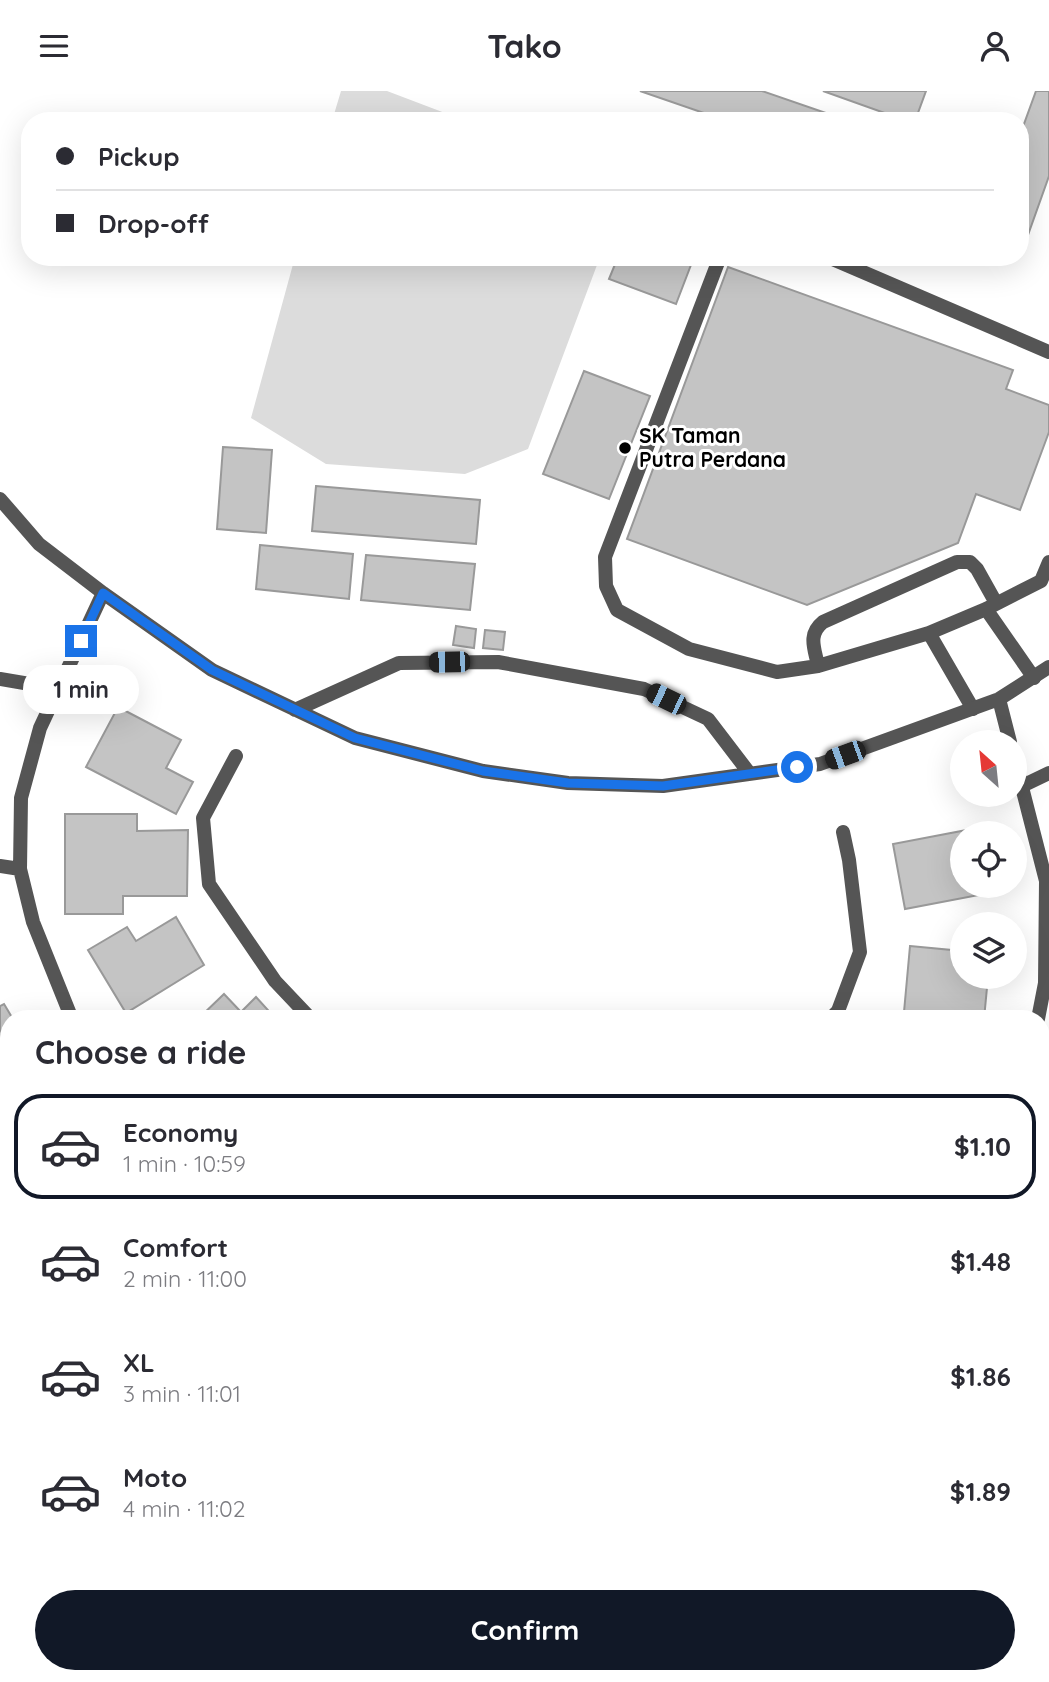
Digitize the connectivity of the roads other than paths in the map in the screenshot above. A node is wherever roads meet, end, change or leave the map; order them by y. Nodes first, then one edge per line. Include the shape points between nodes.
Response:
1 (717, 266) edge
2 (849, 266) edge
3 (1049, 352) edge
4 (0, 499) edge
5 (1049, 562) edge
6 (103, 593) junction
7 (991, 606) junction
8 (929, 633) junction
9 (818, 666) junction
10 (1049, 667) edge
11 (1034, 678) junction
12 (0, 679) edge
13 (59, 689) junction
14 (999, 699) junction
15 (973, 709) junction
16 (295, 710) junction
17 (1007, 730) edge
18 (236, 756) dead end
19 (1049, 772) edge
20 (750, 774) junction
21 (1027, 783) edge
22 (1027, 806) edge
23 (843, 832) dead end
24 (0, 866) edge
25 (20, 869) junction
26 (1047, 982) edge
27 (68, 1010) edge
28 (302, 1010) edge
29 (838, 1010) edge
30 (1040, 1010) edge

1 - 9 street via 605,557 606,586 617,610 689,649 778,672
2 - 3 street
4 - 6 street via 39,544
5 - 7 street via 1041,581
6 - 13 street
6 - 16 street via 212,670
7 - 8 street
7 - 9 street via 977,569 970,562 957,562 816,627 813,637
7 - 11 street
8 - 9 street
8 - 15 street
10 - 11 street
11 - 14 street
12 - 13 street
13 - 25 street via 40,728 21,798
14 - 15 street
14 - 17 street
15 - 20 street via 820,764
16 - 20 street via 355,738 483,771 531,778 663,786
16 - 20 street via 399,663 498,662 644,689 708,719
18 - 28 street via 203,818 209,884 275,981
19 - 21 street
22 - 26 street via 1046,881
23 - 29 street via 860,952
24 - 25 street
25 - 27 street via 33,922
26 - 30 street

